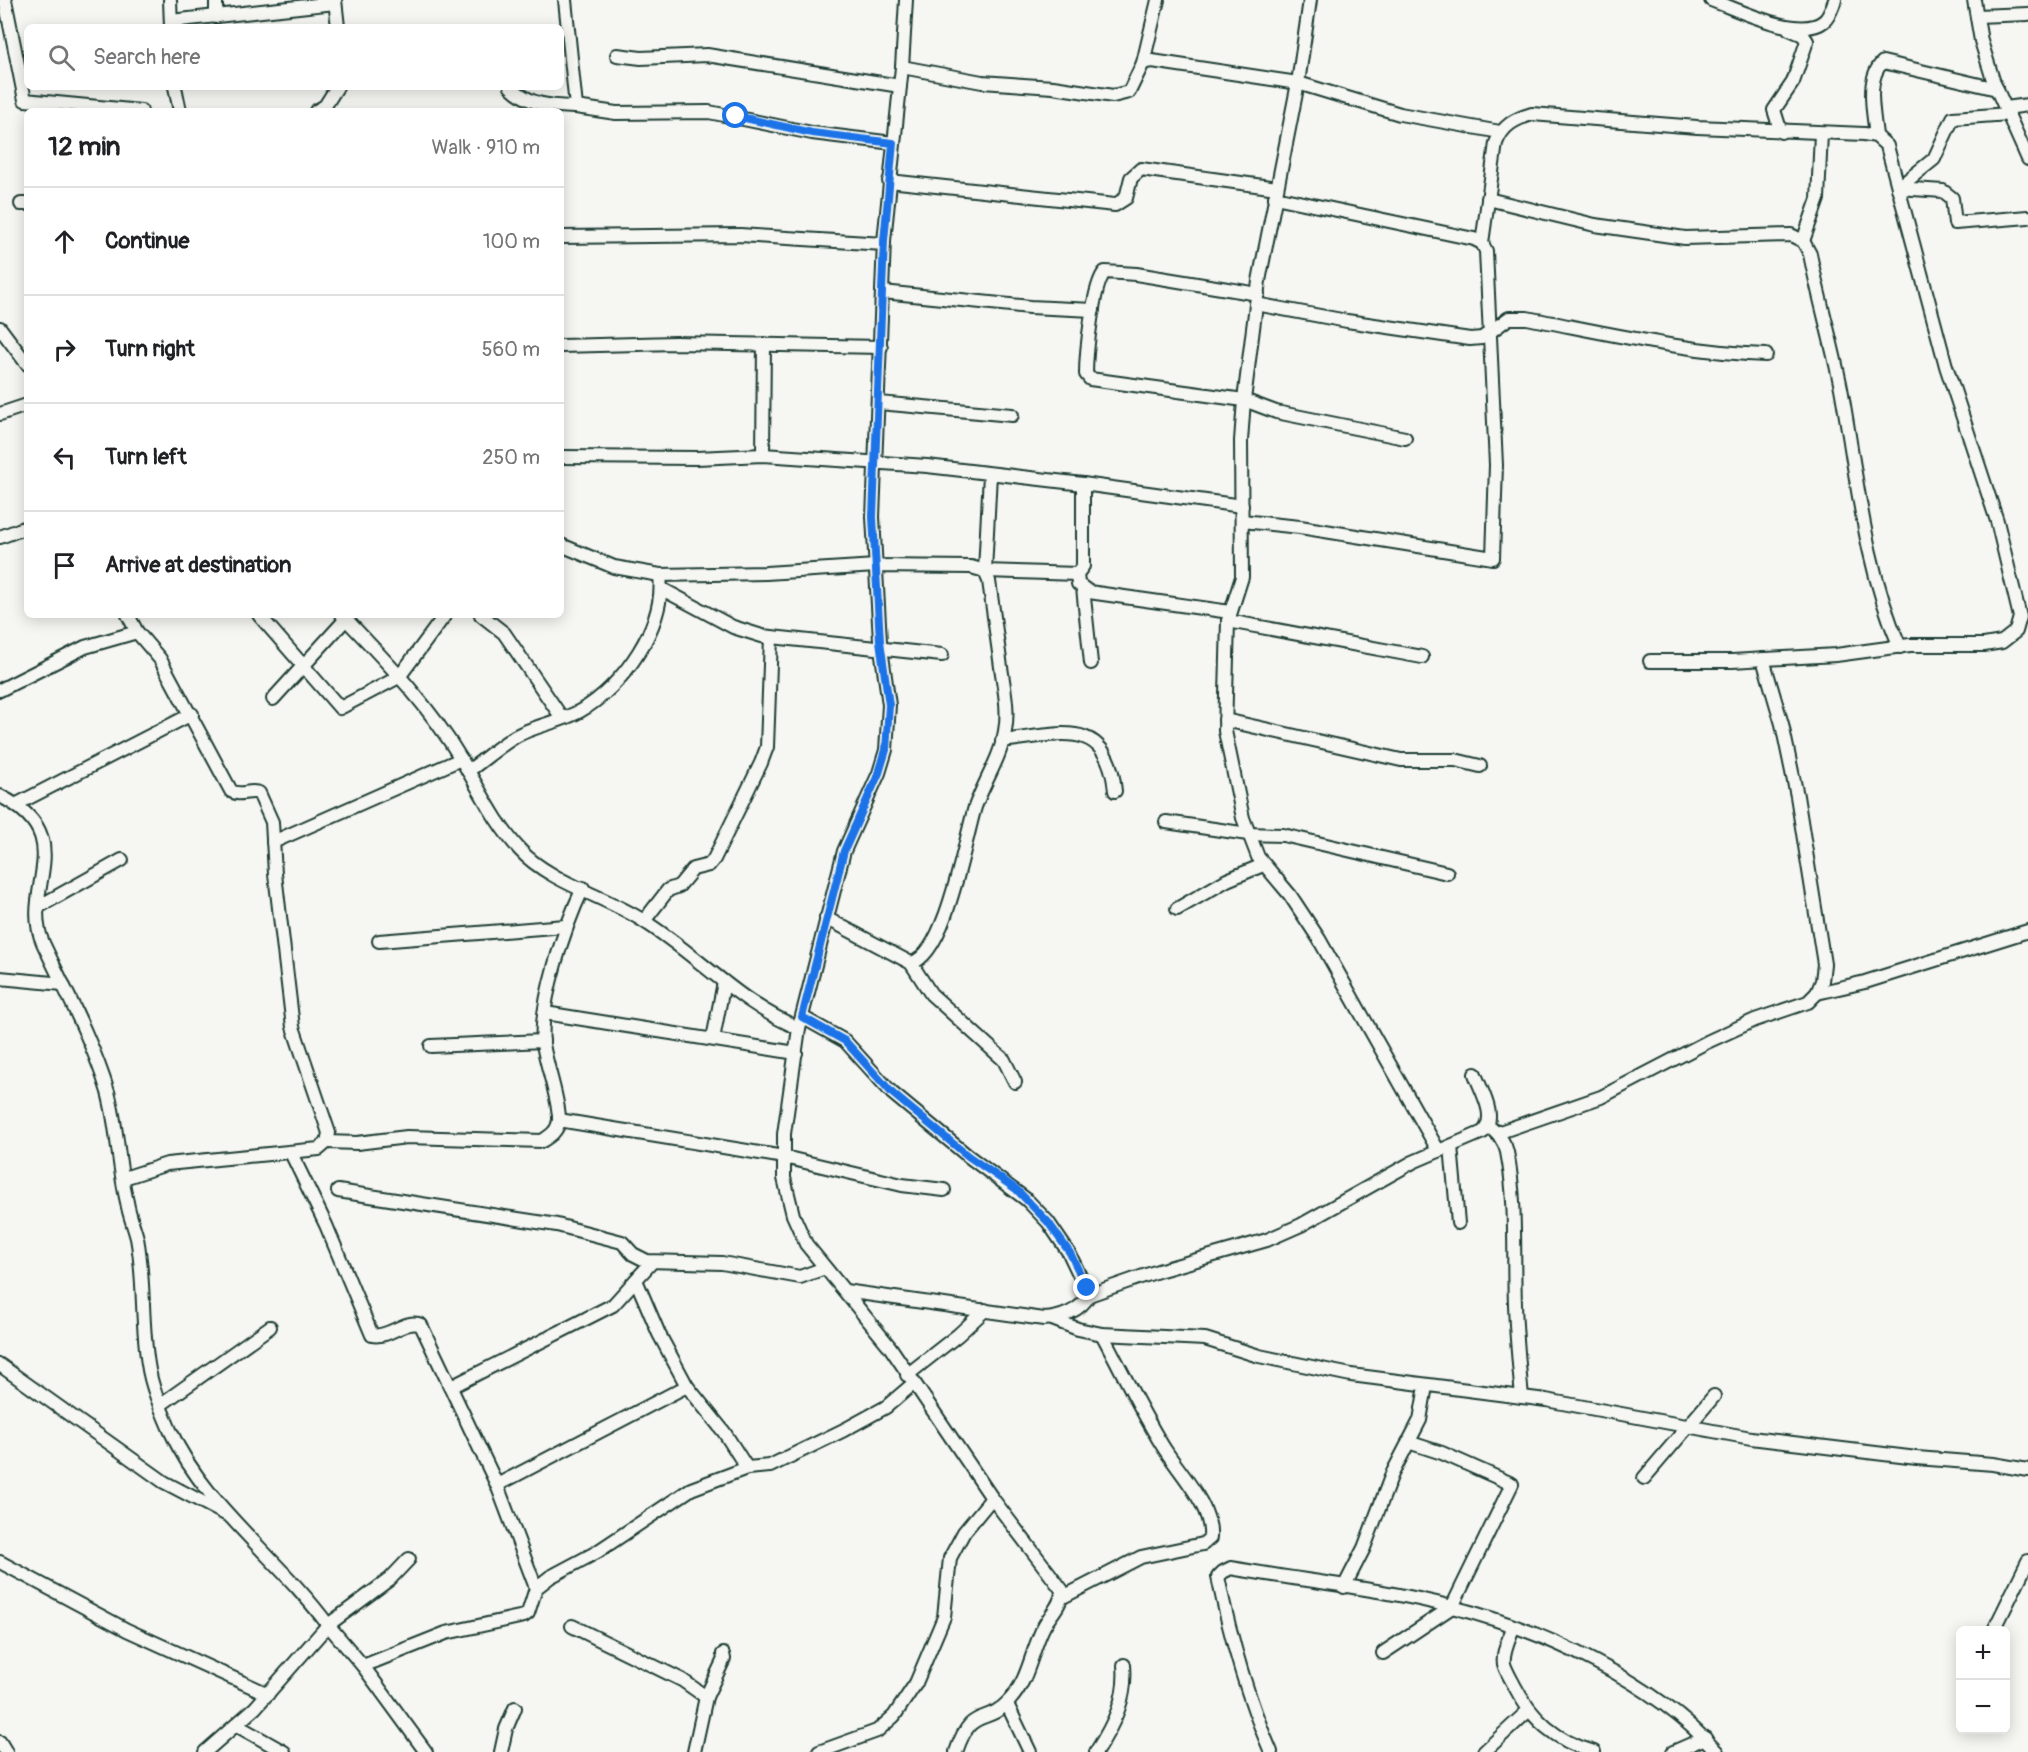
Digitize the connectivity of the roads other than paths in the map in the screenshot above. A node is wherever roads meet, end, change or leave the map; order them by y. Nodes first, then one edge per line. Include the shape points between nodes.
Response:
1 (5, 0) edge
2 (170, 0) edge
3 (216, 0) edge
4 (565, 0) edge
5 (906, 0) edge
6 (1158, 0) edge
7 (1711, 0) edge
8 (1834, 0) edge
9 (1974, 0) edge
10 (1310, 1) edge
11 (335, 2) edge
12 (2028, 14) edge
13 (1977, 16) junction
14 (216, 17) junction
15 (171, 24) edge
16 (338, 24) edge
17 (1788, 28) junction
18 (616, 54) dead end
19 (1143, 63) junction
20 (902, 67) junction
21 (1298, 83) junction
22 (900, 86) junction
23 (1997, 89) junction
24 (176, 90) edge
25 (336, 90) edge
26 (514, 90) edge
27 (2028, 105) edge
28 (527, 106) edge
29 (576, 107) junction
30 (109, 108) edge
31 (179, 108) edge
32 (323, 108) edge
33 (2008, 111) junction
34 (1500, 132) junction
35 (1781, 132) junction
36 (1821, 133) junction
37 (1876, 136) junction
38 (893, 143) junction
39 (2028, 159) edge
40 (889, 181) junction
41 (1898, 188) junction
42 (1276, 193) junction
43 (1488, 199) junction
44 (2028, 217) edge
45 (564, 237) edge
46 (1803, 241) junction
47 (1482, 243) junction
48 (884, 244) junction
49 (883, 292) junction
50 (1257, 299) junction
51 (1093, 310) junction
52 (0, 328) edge
53 (1490, 332) junction
54 (764, 344) junction
55 (564, 346) edge
56 (881, 347) junction
57 (1766, 355) dead end
58 (24, 360) edge
59 (1244, 400) junction
60 (879, 403) junction
61 (24, 406) edge
62 (0, 414) edge
63 (1012, 415) dead end
64 (1405, 438) dead end
65 (763, 456) junction
66 (564, 457) edge
67 (876, 463) junction
68 (990, 474) junction
69 (1083, 484) junction
70 (1242, 506) junction
71 (1242, 521) junction
72 (24, 528) edge
73 (0, 537) edge
74 (564, 546) edge
75 (876, 566) junction
76 (985, 570) junction
77 (1077, 574) junction
78 (660, 575) junction
79 (1083, 588) junction
80 (662, 589) junction
81 (1229, 616) junction
82 (130, 618) edge
83 (262, 618) edge
84 (343, 618) edge
85 (345, 618) edge
86 (443, 618) edge
87 (485, 618) edge
88 (137, 632) junction
89 (771, 637) junction
90 (881, 646) junction
91 (1900, 647) junction
92 (942, 655) dead end
93 (1422, 657) dead end
94 (1763, 659) junction
95 (1650, 662) dead end
96 (1091, 663) dead end
97 (304, 665) junction
98 (399, 677) junction
99 (0, 690) edge
100 (273, 699) dead end
101 (192, 714) junction
102 (562, 718) junction
103 (1225, 720) junction
104 (1002, 741) junction
105 (461, 759) junction
106 (1479, 766) dead end
107 (468, 771) junction
108 (1115, 791) dead end
109 (0, 796) edge
110 (17, 804) junction
111 (1166, 822) dead end
112 (1248, 834) junction
113 (273, 842) junction
114 (122, 860) dead end
115 (1263, 865) junction
116 (1447, 873) dead end
117 (583, 888) junction
118 (38, 907) junction
119 (1177, 909) dead end
120 (825, 918) junction
121 (644, 921) junction
122 (565, 926) junction
123 (2028, 931) edge
124 (379, 941) dead end
125 (911, 963) junction
126 (0, 978) edge
127 (724, 982) junction
128 (63, 984) junction
129 (1817, 993) junction
130 (545, 1013) junction
131 (800, 1022) junction
132 (713, 1039) junction
133 (543, 1041) junction
134 (431, 1046) dead end
135 (796, 1053) junction
136 (1475, 1074) dead end
137 (1015, 1082) dead end
138 (559, 1120) junction
139 (1493, 1130) junction
140 (327, 1142) junction
141 (1445, 1148) junction
142 (291, 1153) junction
143 (784, 1157) junction
144 (124, 1178) junction
145 (944, 1190) dead end
146 (338, 1191) dead end
147 (1458, 1223) dead end
148 (652, 1262) junction
149 (825, 1268) junction
150 (636, 1280) junction
151 (845, 1291) junction
152 (1089, 1295) junction
153 (985, 1310) junction
154 (1052, 1318) junction
155 (270, 1327) dead end
156 (1102, 1334) junction
157 (0, 1365) edge
158 (910, 1379) junction
159 (687, 1386) junction
160 (1426, 1386) junction
161 (451, 1387) junction
162 (1714, 1396) dead end
163 (1522, 1397) junction
164 (160, 1405) junction
165 (1688, 1425) junction
166 (1408, 1442) junction
167 (747, 1468) junction
168 (2028, 1470) edge
169 (1644, 1478) dead end
170 (497, 1485) junction
171 (992, 1498) junction
172 (233, 1518) junction
173 (409, 1558) dead end
174 (2028, 1561) edge
175 (0, 1563) edge
176 (1344, 1587) junction
177 (536, 1588) junction
178 (1063, 1597) junction
179 (1452, 1607) junction
180 (328, 1624) junction
181 (572, 1626) dead end
182 (1996, 1626) edge
183 (1513, 1628) junction
184 (1383, 1653) dead end
185 (723, 1654) dead end
186 (1124, 1665) dead end
187 (363, 1666) junction
188 (268, 1694) junction
189 (706, 1696) junction
190 (1007, 1704) junction
191 (515, 1708) dead end
192 (1529, 1710) junction
193 (236, 1725) junction
194 (1705, 1738) junction
195 (0, 1742) edge
196 (6, 1752) edge
197 (205, 1752) edge
198 (284, 1752) edge
199 (426, 1752) edge
200 (501, 1752) edge
201 (693, 1752) edge
202 (819, 1752) edge
203 (956, 1752) edge
204 (1030, 1752) edge
205 (1096, 1752) edge
206 (1271, 1752) edge
207 (1484, 1752) edge
208 (1594, 1752) edge
209 (1673, 1752) edge
210 (1717, 1752) edge

1 - 30 street via 25,100
2 - 15 street
3 - 14 street
4 - 29 street
5 - 20 street
6 - 19 street
7 - 17 street
8 - 17 street via 1824,21
9 - 13 street
10 - 21 street
11 - 14 street
11 - 16 street
12 - 13 street
13 - 23 street
14 - 15 street
17 - 35 street via 1807,40 1793,82 1774,110
18 - 22 street via 641,58 706,55
19 - 20 street via 1129,92 1113,96 960,80
19 - 21 street via 1152,61
20 - 22 street
21 - 34 street via 1400,114
21 - 42 street
22 - 38 street
23 - 33 street
23 - 37 street via 1883,62 1873,79
24 - 31 street
25 - 32 street
26 - 28 street
27 - 33 street
28 - 29 street
29 - 38 street via 616,112 709,112 812,133
33 - 39 street
33 - 41 street via 1953,118 1934,159
34 - 35 street via 1532,114
34 - 43 street
35 - 36 street
36 - 37 street
36 - 46 street via 1818,199
37 - 41 street via 1887,146
38 - 40 street
40 - 42 street via 1115,204 1125,198 1131,178 1141,169
40 - 48 street
41 - 44 street via 1942,191 1952,198 1955,223
41 - 91 street via 1946,366 1997,521 2020,617 2016,631 2002,642
42 - 47 street
42 - 50 street
43 - 46 street via 1595,225 1685,238 1791,236
43 - 47 street
45 - 48 street via 740,235
46 - 91 street via 1810,254 1840,385 1866,540 1881,598
47 - 53 street via 1486,251
48 - 49 street
49 - 51 street
49 - 56 street
50 - 51 street via 1113,271 1105,272 1099,279
50 - 53 street via 1347,321 1470,339 1482,338
50 - 59 street
51 - 59 street via 1086,370 1090,379
52 - 58 street
53 - 57 street via 1509,318 1527,318 1667,345
53 - 71 street via 1496,465 1493,558
54 - 55 street
54 - 56 street
54 - 65 street
56 - 60 street
59 - 64 street via 1315,422
59 - 70 street via 1240,441
60 - 63 street
60 - 67 street
61 - 62 street
65 - 66 street
65 - 67 street
67 - 68 street
67 - 75 street
68 - 69 street
68 - 76 street
69 - 70 street
69 - 77 street via 1083,566
70 - 71 street
71 - 81 street via 1242,577
72 - 73 street
74 - 78 street via 614,567
75 - 76 street
75 - 78 street
75 - 90 street
76 - 77 street
76 - 104 street via 1007,709
77 - 79 street via 1078,584
78 - 80 street
79 - 81 street
79 - 96 street
80 - 89 street via 733,627
80 - 102 street via 648,633 627,669 608,690 580,711
81 - 93 street
81 - 103 street
82 - 88 street
83 - 97 street
84 - 97 street
85 - 98 street
86 - 98 street
87 - 102 street via 504,633
88 - 99 street via 85,647
88 - 101 street via 160,659
89 - 90 street
89 - 121 street via 767,747 758,772 714,859 709,865 693,869 679,886 668,890
90 - 92 street
90 - 120 street via 889,705 886,750 844,851
91 - 94 street
94 - 95 street
94 - 129 street via 1797,796 1824,964
97 - 98 street via 340,708
97 - 100 street
98 - 105 street
101 - 110 street
101 - 113 street via 231,790 240,794 260,793 272,822
102 - 107 street via 517,735
103 - 106 street via 1401,760 1455,760
103 - 112 street
104 - 108 street via 1070,734 1091,739 1100,745 1113,768
104 - 125 street via 976,806 954,895 940,930 921,958
105 - 107 street
105 - 113 street
107 - 117 street via 481,797 521,851 539,867
109 - 110 street
110 - 118 street via 43,843 46,860
111 - 112 street
112 - 115 street
112 - 116 street via 1283,835
113 - 140 street via 293,1027 324,1114
114 - 118 street
115 - 119 street via 1227,880
115 - 141 street via 1307,920
117 - 121 street
117 - 122 street
118 - 128 street via 38,931
120 - 125 street
120 - 131 street
121 - 127 street
122 - 124 street
122 - 130 street
123 - 129 street
125 - 137 street via 931,994 1004,1060
126 - 128 street
127 - 131 street via 784,1022
127 - 132 street
128 - 144 street via 108,1094
129 - 139 street via 1808,1002 1745,1025 1600,1097
130 - 132 street
130 - 133 street
131 - 135 street
131 - 152 street via 845,1041 892,1093 1027,1200 1070,1253
132 - 135 street
133 - 134 street
133 - 138 street
135 - 143 street
136 - 139 street
138 - 140 street via 554,1132 542,1141 407,1137
138 - 143 street
139 - 141 street
139 - 163 street via 1506,1150 1514,1226
140 - 142 street via 319,1149
141 - 147 street
141 - 152 street via 1301,1226
142 - 144 street via 167,1164
142 - 161 street via 372,1335 378,1337 413,1323 421,1325
143 - 145 street via 902,1185
143 - 149 street via 784,1178 793,1215 806,1245
144 - 164 street via 140,1263 148,1366
146 - 148 street via 556,1225 616,1240 642,1260
148 - 149 street via 722,1263 800,1276
148 - 150 street
149 - 151 street
150 - 159 street
150 - 161 street via 614,1305
151 - 153 street
151 - 158 street
152 - 154 street via 1069,1312
153 - 154 street
153 - 158 street
154 - 156 street
155 - 164 street
156 - 160 street via 1192,1337 1259,1356
156 - 178 street via 1162,1446 1202,1505 1211,1529 1210,1539 1203,1544 1141,1557
157 - 172 street via 165,1482
158 - 167 street via 886,1407 844,1430 770,1466
158 - 171 street
159 - 167 street
159 - 170 street
160 - 163 street
160 - 166 street via 1420,1420
161 - 170 street
162 - 165 street
163 - 165 street
164 - 172 street via 190,1467
165 - 168 street via 1781,1442
165 - 169 street
166 - 176 street
166 - 179 street via 1512,1484
167 - 177 street via 691,1489
170 - 177 street
171 - 178 street via 1062,1590
171 - 202 street via 953,1551 944,1617 916,1683 894,1716 877,1731
172 - 180 street
173 - 180 street via 390,1579
174 - 182 street
175 - 188 street via 127,1630
176 - 179 street
176 - 206 street via 1231,1568 1218,1577 1233,1642
177 - 187 street via 524,1616 446,1634
178 - 190 street via 1043,1628 1018,1691
179 - 183 street
179 - 184 street
180 - 187 street
180 - 188 street
181 - 189 street via 682,1680
183 - 192 street via 1504,1664
183 - 194 street via 1599,1663 1663,1704
185 - 189 street
186 - 205 street via 1126,1685 1115,1723
187 - 199 street
188 - 193 street
189 - 201 street
190 - 203 street via 976,1717 962,1733
190 - 204 street
191 - 200 street
192 - 207 street
192 - 208 street via 1548,1731
193 - 197 street
193 - 198 street
194 - 209 street
194 - 210 street
195 - 196 street

